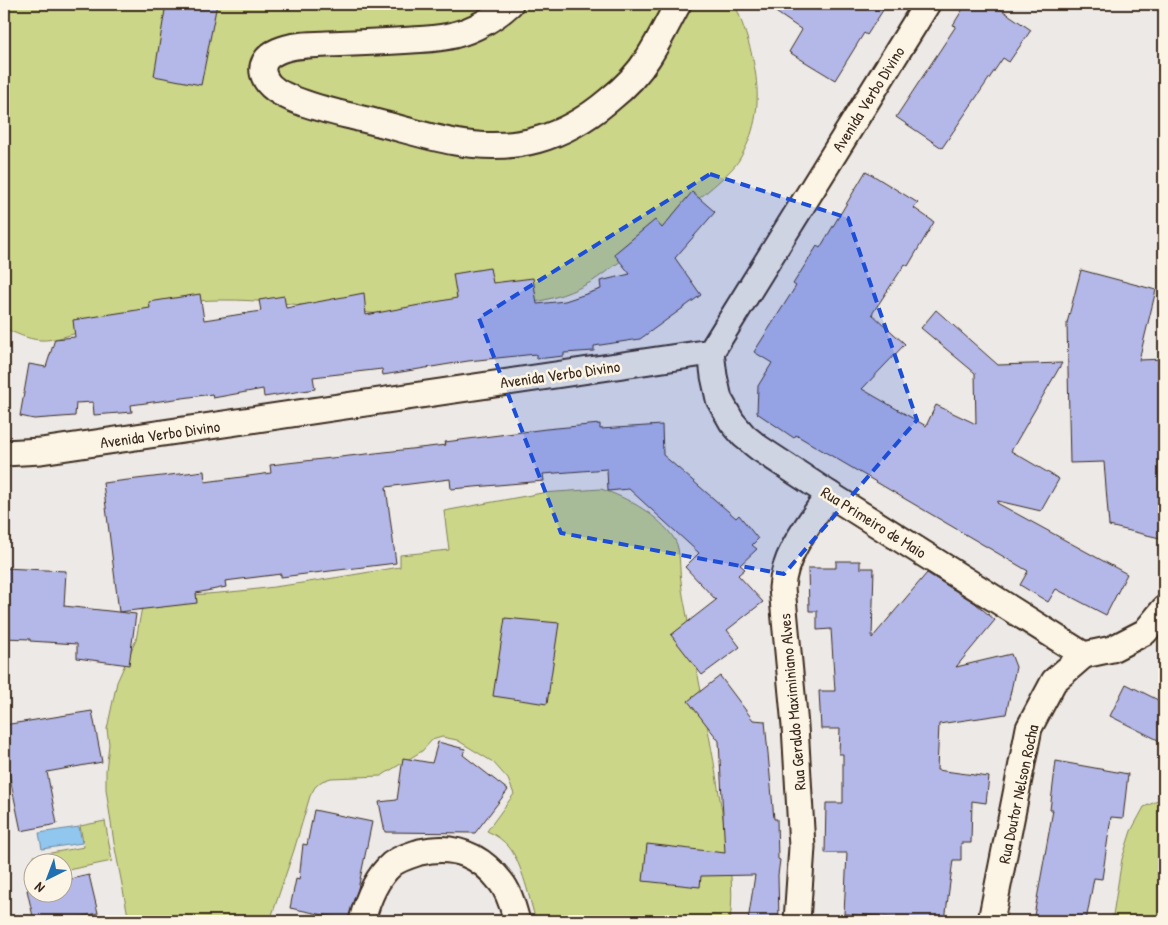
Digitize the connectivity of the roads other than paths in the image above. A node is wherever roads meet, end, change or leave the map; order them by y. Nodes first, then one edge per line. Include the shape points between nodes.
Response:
1 (510, 4) edge
2 (678, 4) edge
3 (927, 4) edge
4 (711, 352) junction
5 (41, 451) junction
6 (4, 453) edge
7 (4, 472) edge
8 (829, 494) junction
9 (1164, 608) edge
10 (1084, 655) junction
11 (362, 921) edge
12 (517, 921) edge
13 (798, 921) edge
14 (991, 921) edge

1 - 2 street via 490,19 452,36 296,45 268,57 263,64 263,74 268,85 286,96 328,111 457,142 485,146 516,144 563,131 597,110 625,87 648,58
3 - 4 street, Avenida Verbo Divino
4 - 5 street, Avenida Verbo Divino
4 - 8 street, Rua Primeiro de Maio via 716,389 732,422 759,448
5 - 6 street, Avenida Verbo Divino
5 - 7 street
8 - 10 street, Rua Primeiro de Maio
8 - 13 street, Rua Geraldo Maximiniano Alves via 792,552 782,588 802,847
9 - 10 street via 1145,632 1112,649
10 - 14 street, Rua Doutor Nelson Rocha via 1054,681 1029,728
11 - 12 street via 373,890 393,863 430,850 453,849 472,856 488,868 502,884

